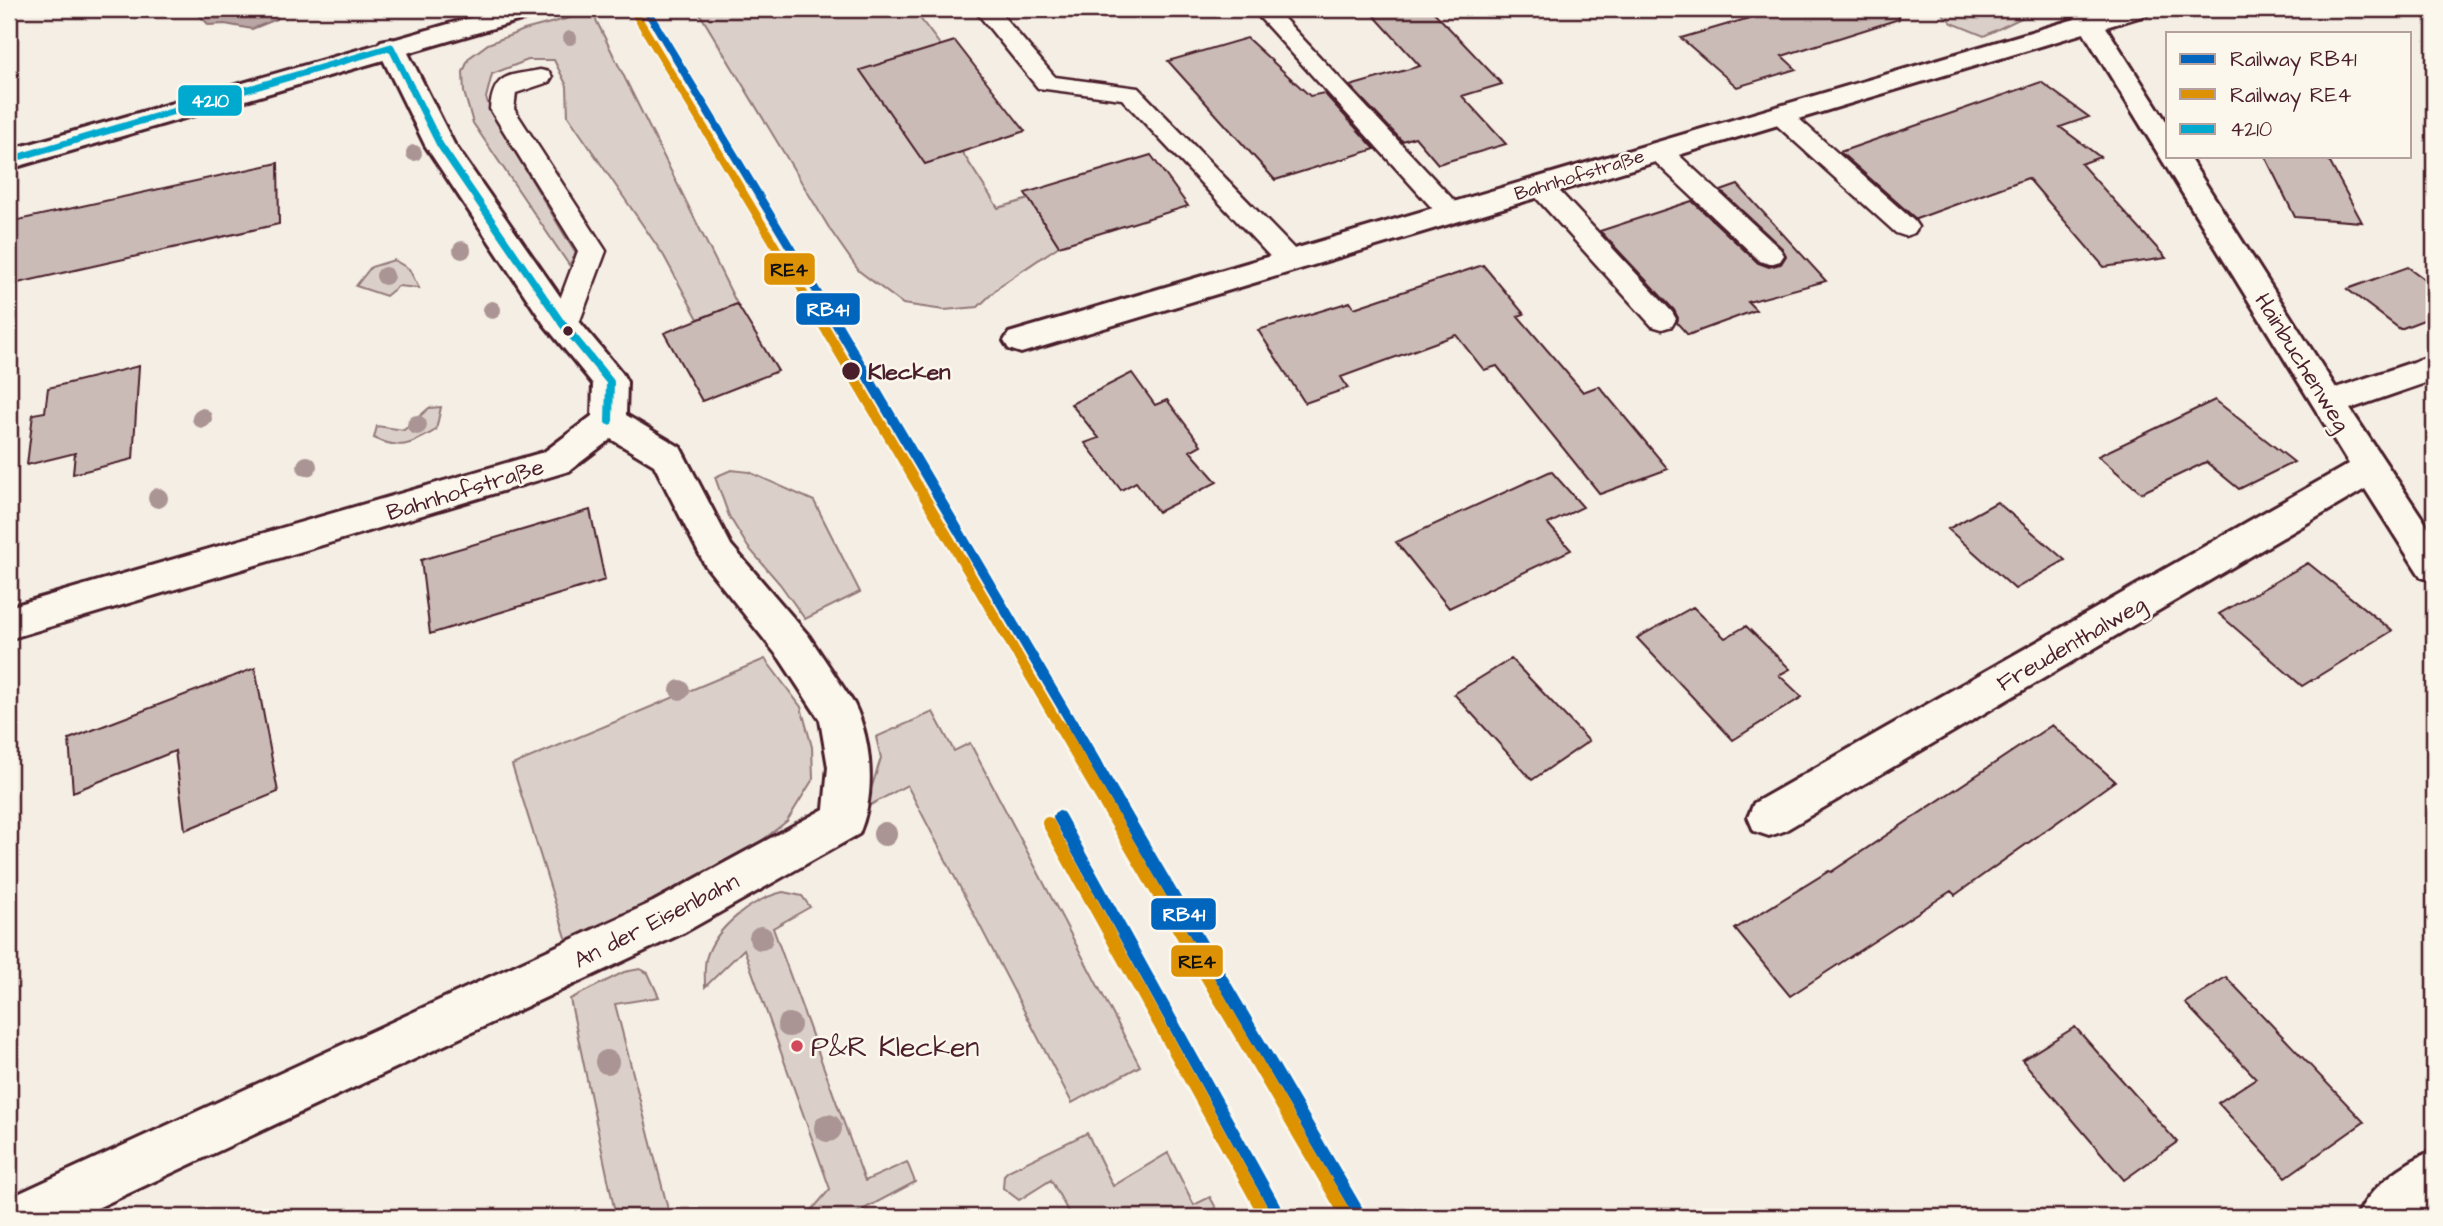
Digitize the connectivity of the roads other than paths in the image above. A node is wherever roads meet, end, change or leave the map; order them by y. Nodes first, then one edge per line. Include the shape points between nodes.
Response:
1 (527, 9) edge
2 (985, 9) edge
3 (1263, 9) edge
4 (2137, 9) edge
5 (2086, 15) edge
6 (391, 47) junction
7 (540, 77) dead end
8 (1780, 115) junction
9 (2166, 145) edge
10 (1659, 151) junction
11 (2175, 158) edge
12 (9, 160) edge
13 (1540, 186) junction
14 (1451, 213) junction
15 (1905, 227) dead end
16 (1770, 254) dead end
17 (1290, 261) junction
18 (1662, 319) dead end
19 (564, 326) junction
20 (1021, 341) dead end
21 (2434, 367) edge
22 (2328, 404) junction
23 (609, 421) junction
24 (2372, 468) junction
25 (2434, 566) edge
26 (9, 623) edge
27 (1769, 817) dead end
28 (2434, 1175) edge
29 (23, 1217) edge
30 (2382, 1217) edge

1 - 6 street
2 - 17 lane via 1047,83 1129,93
3 - 14 lane
4 - 5 street, Bahnhofstraße
5 - 8 street, Bahnhofstraße
5 - 9 street
6 - 12 street
6 - 19 street via 440,145
7 - 19 lane via 504,89 502,109 592,251
8 - 10 street, Bahnhofstraße
8 - 15 lane
10 - 13 street, Bahnhofstraße
10 - 16 lane
11 - 22 street, Hainbuchenweg
13 - 14 street, Bahnhofstraße
13 - 18 lane
14 - 17 street, Bahnhofstraße
17 - 20 street, Bahnhofstraße
19 - 23 street via 610,382
21 - 22 street
22 - 24 street, Hainbuchenweg
23 - 26 street, Bahnhofstraße via 556,462
23 - 29 street, An der Eisenbahn via 667,456 719,555 794,647 840,716 849,767 844,820 669,917
24 - 25 street, Hainbuchenweg
24 - 27 street, Freudenthalweg
28 - 30 street

